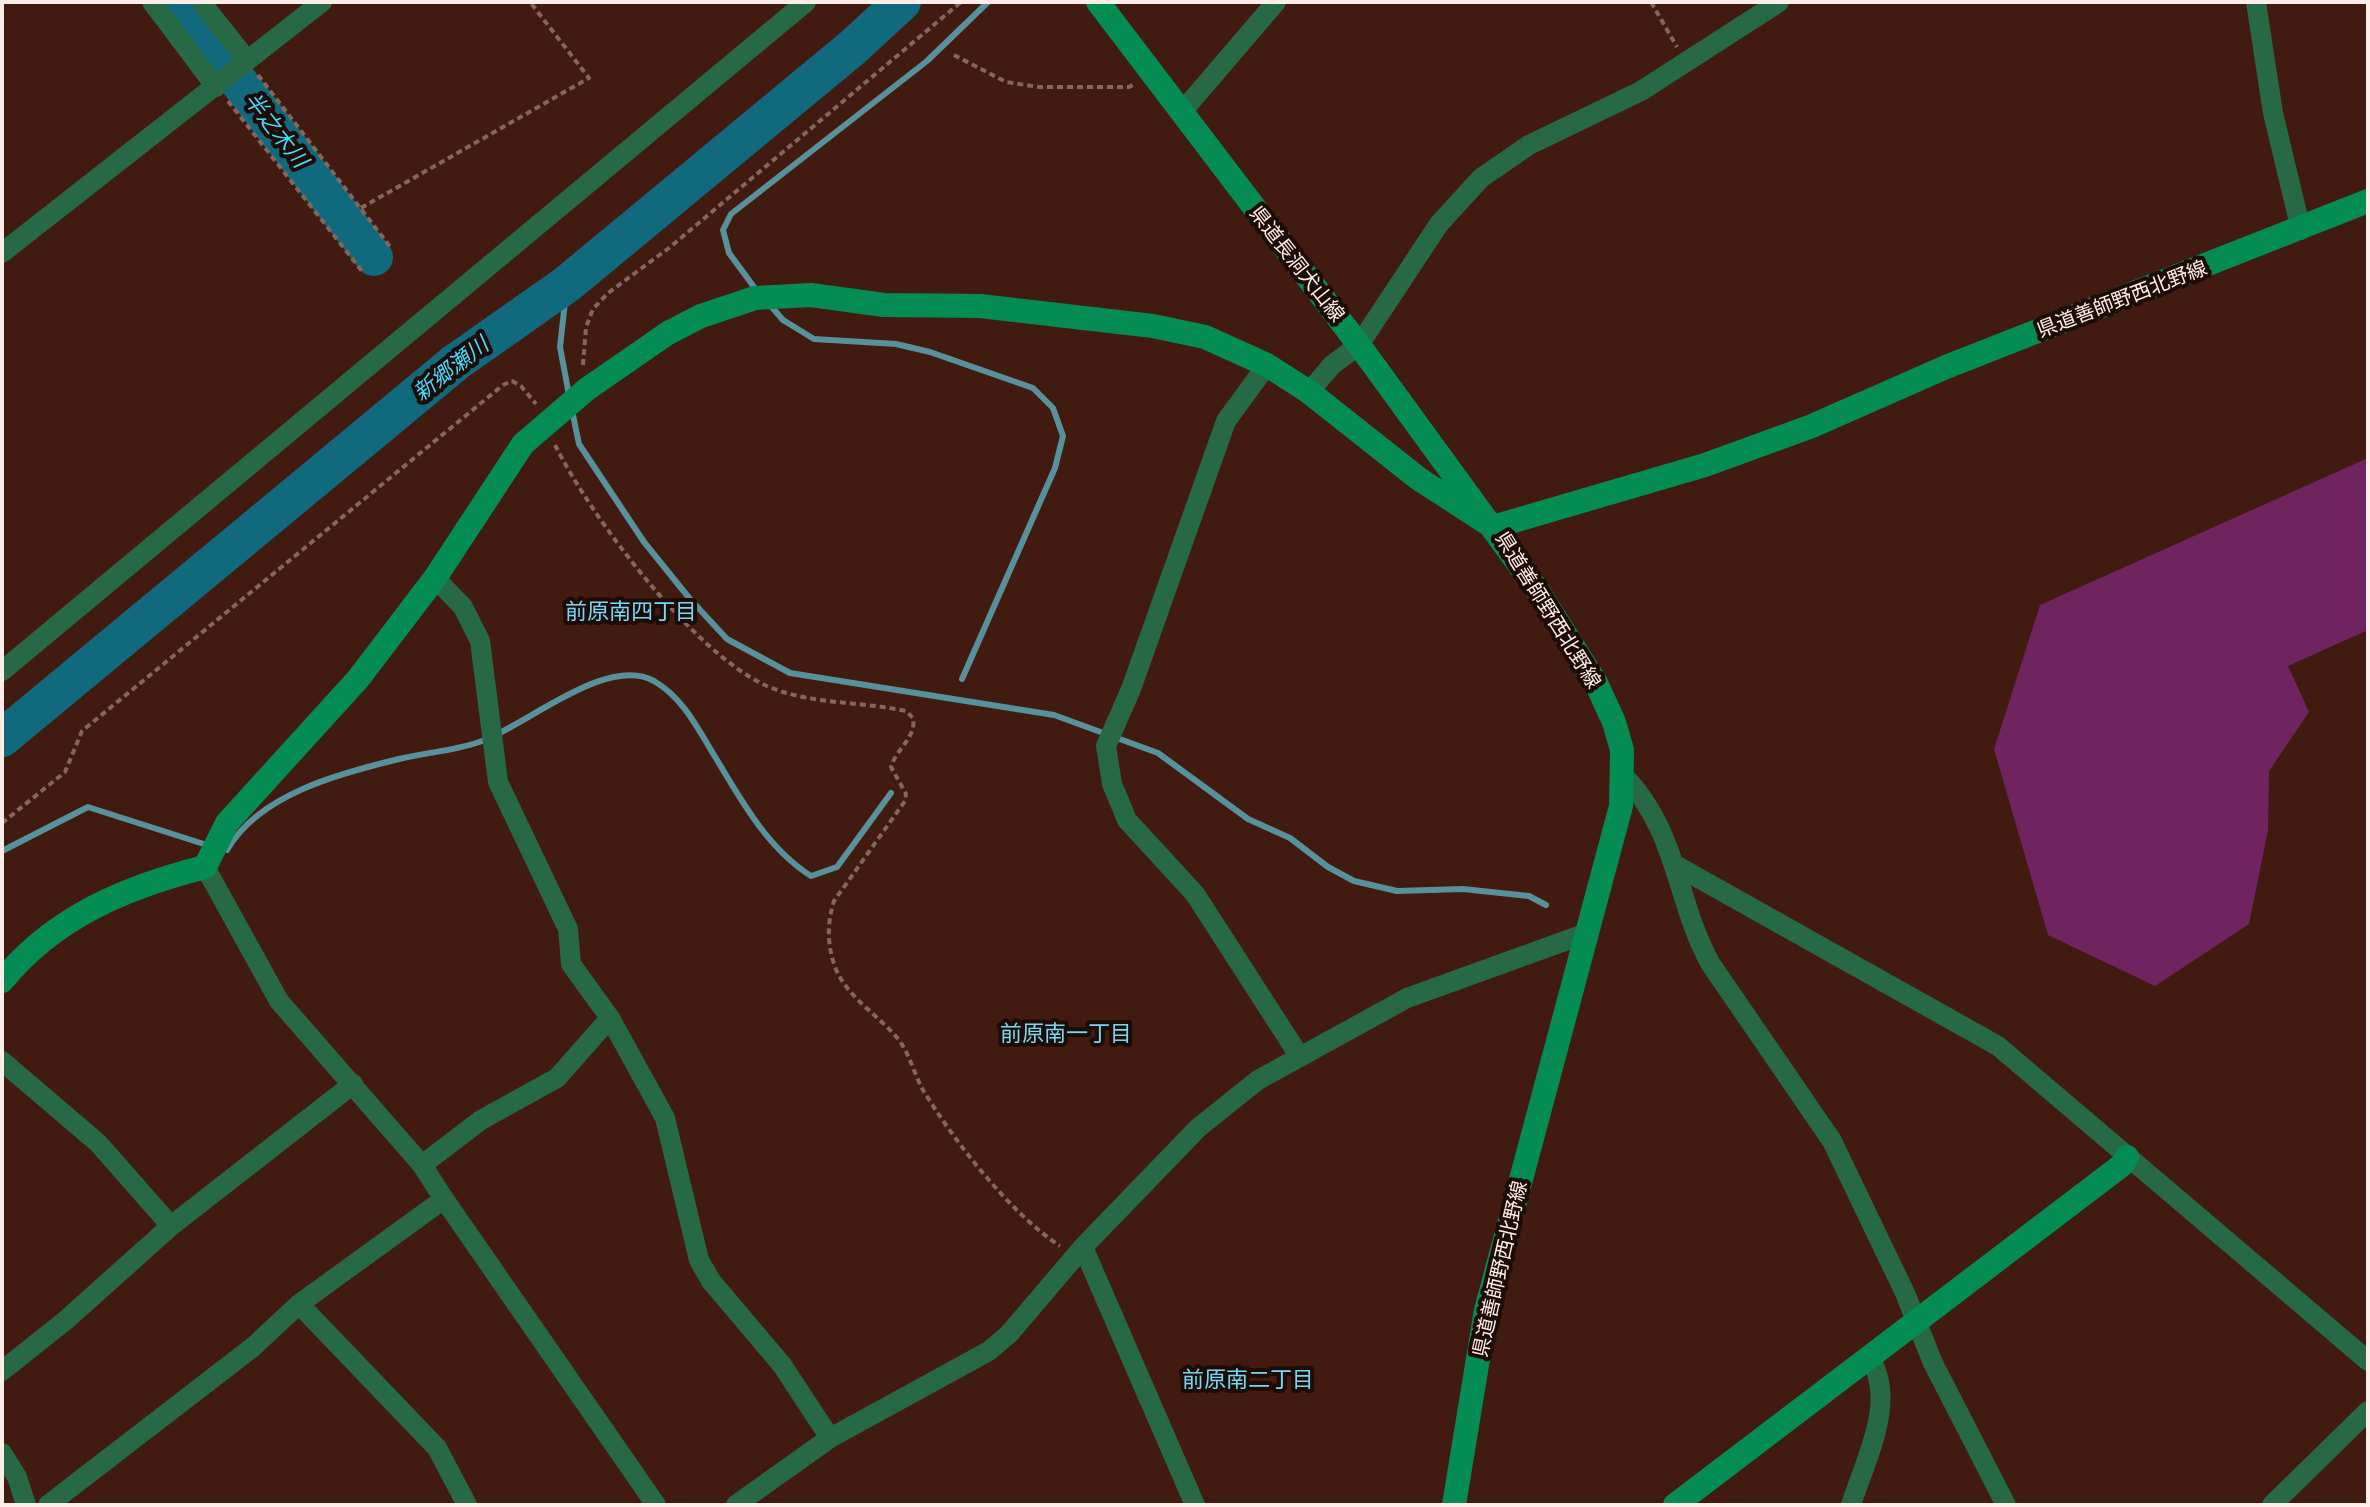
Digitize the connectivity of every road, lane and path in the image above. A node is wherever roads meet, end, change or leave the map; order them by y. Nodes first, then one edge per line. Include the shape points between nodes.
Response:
1 (152, 2) edge
2 (201, 2) edge
3 (322, 2) edge
4 (530, 2) edge
5 (806, 2) edge
6 (961, 2) edge
7 (1098, 2) edge
8 (1276, 2) edge
9 (1651, 2) edge
10 (1779, 2) edge
11 (2256, 2) edge
12 (954, 55) dead end
13 (247, 60) junction
14 (1687, 63) junction
15 (1151, 73) junction
16 (216, 87) junction
17 (1181, 113) junction
18 (2368, 201) edge
19 (361, 208) junction
20 (2301, 230) junction
21 (391, 248) dead end
22 (2, 253) edge
23 (362, 271) dead end
24 (1359, 345) junction
25 (1267, 365) junction
26 (583, 392) junction
27 (1309, 392) junction
28 (548, 421) junction
29 (1493, 527) junction
30 (435, 578) junction
31 (2, 671) edge
32 (1624, 776) junction
33 (2, 823) edge
34 (1677, 866) junction
35 (205, 867) junction
36 (1588, 928) junction
37 (2, 981) edge
38 (610, 1018) junction
39 (1300, 1057) junction
40 (2, 1061) edge
41 (353, 1084) junction
42 (2127, 1157) junction
43 (422, 1165) junction
44 (444, 1199) junction
45 (171, 1226) junction
46 (1079, 1252) junction
47 (299, 1304) junction
48 (1917, 1319) junction
49 (1869, 1357) junction
50 (2368, 1361) edge
51 (2, 1371) edge
52 (2368, 1411) edge
53 (830, 1438) junction
54 (2, 1453) edge
55 (26, 1505) edge
56 (48, 1505) edge
57 (467, 1505) edge
58 (656, 1505) edge
59 (736, 1505) edge
60 (1195, 1505) edge
61 (1454, 1505) edge
62 (1675, 1505) edge
63 (1851, 1505) edge
64 (2006, 1505) edge
65 (2272, 1505) edge

1 - 16 street
2 - 13 street
3 - 13 street
4 - 19 path via 589,78
5 - 31 street
6 - 26 path via 669,248 608,293 586,327
7 - 15 main road, 県道長洞犬山線
8 - 17 street
9 - 14 path
10 - 14 street
11 - 20 street via 2273,113
12 - 15 path via 1006,82 1039,87 1129,87
13 - 16 street
13 - 19 path
14 - 24 street via 1529,145 1481,178 1439,224
15 - 17 main road, 県道長洞犬山線
16 - 22 street
16 - 23 path
17 - 24 main road, 県道長洞犬山線
18 - 20 main road, 県道善師野西北野線
19 - 21 path
20 - 29 main road, 県道善師野西北野線 via 1946,367 1812,426 1719,460
24 - 27 street
24 - 29 main road, 県道長洞犬山線
25 - 26 main road via 1205,337 1153,326 980,306 766,296 701,316 668,333
25 - 27 main road
25 - 39 street via 1226,421 1106,746 1112,784 1127,820 1195,894
26 - 28 main road
27 - 29 main road via 1419,479
28 - 30 main road via 523,444
28 - 33 path via 521,386 512,381 503,385 82,731 65,772
28 - 46 path via 567,470 714,653 768,686 807,698 894,708 913,718 911,735 891,767 905,801 834,901 828,918 835,966 854,996 900,1041 924,1092 987,1176 1046,1236
29 - 32 main road, 県道善師野西北野線 via 1596,683 1614,722
30 - 35 main road via 358,679 227,823
30 - 38 street via 463,607 480,641 498,782 568,929 571,964
32 - 34 street via 1660,823
32 - 36 main road, 県道善師野西北野線
34 - 42 street via 1998,1046
34 - 48 street via 1698,941 1735,1004 1832,1141
35 - 37 main road via 159,879 57,926
35 - 41 street via 279,1001
36 - 39 street via 1407,998
36 - 61 main road, 県道善師野西北野線 via 1486,1310
38 - 43 street via 557,1078 481,1120
38 - 53 street via 665,1118 699,1260 782,1365
39 - 46 street via 1228,1101
40 - 45 street via 98,1143
41 - 43 street
41 - 45 street
42 - 48 main road
42 - 50 street
43 - 44 street
44 - 47 street
44 - 58 street
45 - 51 street
46 - 53 street via 989,1351
46 - 60 street
47 - 56 street via 253,1347
47 - 57 street via 437,1448
48 - 49 main road
48 - 64 street via 1933,1363
49 - 62 main road
49 - 63 street via 1879,1371 1881,1406
52 - 65 street
53 - 59 street
54 - 55 street

